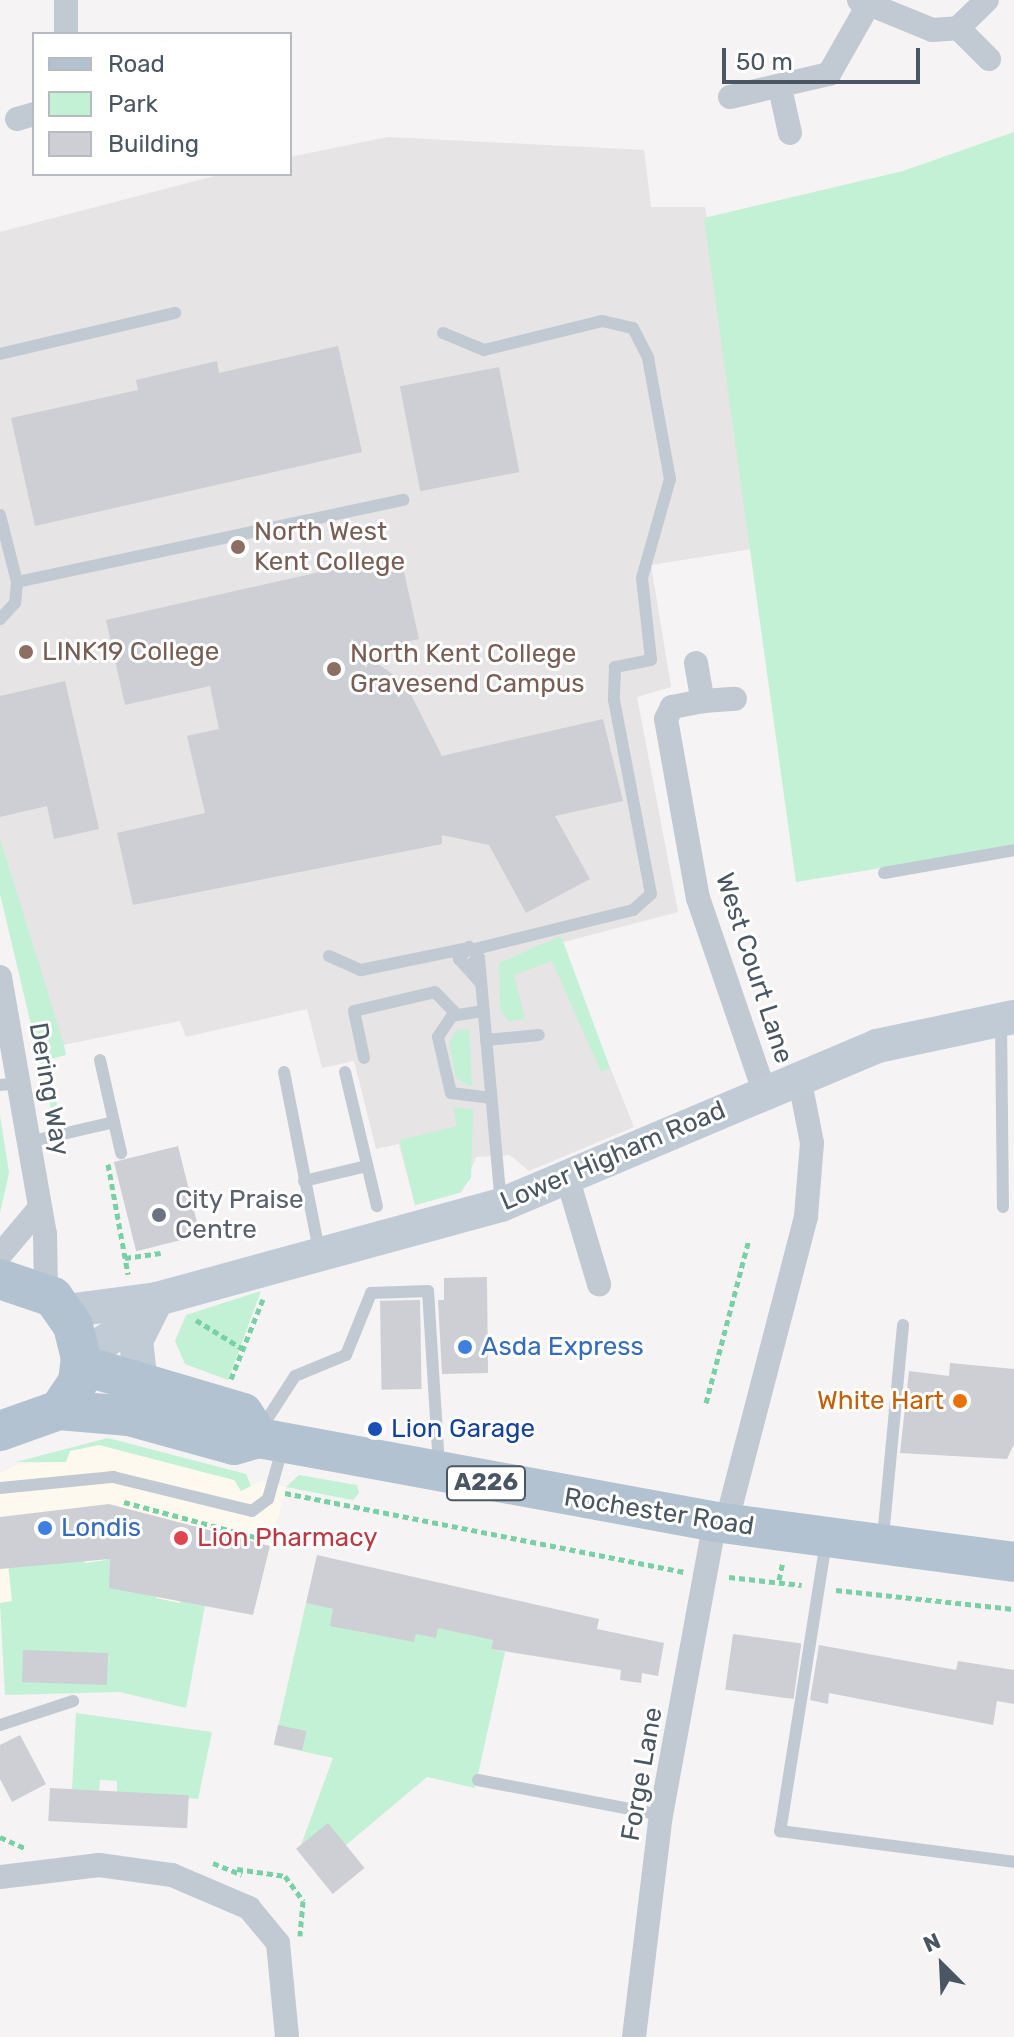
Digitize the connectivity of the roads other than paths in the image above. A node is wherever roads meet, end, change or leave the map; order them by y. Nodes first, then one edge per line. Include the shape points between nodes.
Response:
1 (66, 0) edge
2 (987, 0) edge
3 (863, 4) edge
4 (958, 28) junction
5 (66, 32) edge
6 (989, 59) dead end
7 (780, 88) junction
8 (730, 97) dead end
9 (790, 133) dead end
10 (175, 313) dead end
11 (443, 333) dead end
12 (0, 354) edge
13 (403, 500) dead end
14 (0, 515) edge
15 (17, 582) junction
16 (0, 619) edge
17 (696, 663) dead end
18 (735, 699) dead end
19 (703, 701) junction
20 (1014, 850) edge
21 (884, 873) dead end
22 (329, 956) dead end
23 (469, 957) junction
24 (0, 977) edge
25 (483, 1011) junction
26 (456, 1014) junction
27 (1007, 1018) edge
28 (539, 1035) dead end
29 (486, 1040) junction
30 (364, 1058) dead end
31 (100, 1060) dead end
32 (284, 1072) dead end
33 (345, 1072) dead end
34 (799, 1077) junction
35 (9, 1084) edge
36 (764, 1091) junction
37 (490, 1098) junction
38 (114, 1122) junction
39 (28, 1142) junction
40 (121, 1153) road end
41 (367, 1166) junction
42 (568, 1180) junction
43 (304, 1181) junction
44 (501, 1205) junction
45 (377, 1206) dead end
46 (1003, 1207) dead end
47 (38, 1210) junction
48 (320, 1254) junction
49 (0, 1255) edge
50 (0, 1279) edge
51 (599, 1284) dead end
52 (56, 1302) junction
53 (154, 1302) junction
54 (903, 1325) dead end
55 (81, 1361) junction
56 (141, 1384) junction
57 (59, 1410) junction
58 (0, 1431) edge
59 (271, 1442) junction
60 (437, 1475) junction
61 (0, 1488) edge
62 (720, 1523) junction
63 (827, 1539) junction
64 (882, 1546) junction
65 (1014, 1562) edge
66 (73, 1701) dead end
67 (0, 1725) edge
68 (478, 1780) dead end
69 (661, 1815) junction
70 (1014, 1862) edge
71 (0, 1877) edge
72 (287, 2037) edge
73 (634, 2037) edge

1 - 5 street
2 - 4 street
3 - 4 street via 932,30
3 - 7 street via 829,74
4 - 6 street
7 - 8 street
7 - 9 street
10 - 12 lane
11 - 23 lane via 484,350 602,321 633,328 648,358 670,479 642,578 651,660 615,667 614,700 651,894 633,910
13 - 15 lane
14 - 15 lane
15 - 16 lane via 15,603
17 - 19 street
18 - 19 street, West Court Lane
19 - 36 street, West Court Lane via 672,707 666,719 698,898
20 - 21 lane
22 - 23 lane via 361,970 432,954
23 - 25 lane
24 - 35 street, Dering Way
25 - 26 lane
25 - 29 lane
26 - 30 lane via 435,992 354,1011
26 - 37 lane via 438,1035 448,1088
27 - 34 street, Lower Higham Road via 921,1031
27 - 46 lane
28 - 29 lane
29 - 37 lane
31 - 38 lane
32 - 43 lane
33 - 41 lane
34 - 36 street, Lower Higham Road
34 - 62 street, Forge Lane via 812,1143 806,1216
35 - 39 street, Dering Way
36 - 42 street, Lower Higham Road
37 - 44 lane
38 - 39 lane
38 - 40 lane
39 - 47 street, Dering Way
41 - 43 lane
41 - 45 lane
42 - 44 street, Lower Higham Road
42 - 51 street
43 - 48 lane
44 - 48 street, Lower Higham Road
47 - 49 street
47 - 52 street, Dering Way
48 - 53 street, Lower Higham Road
50 - 52 main road
52 - 53 street, Lower Higham Road
52 - 55 main road
53 - 55 street, Lower Higham Road
53 - 56 street via 135,1349
54 - 64 lane
55 - 56 main road
55 - 57 main road
56 - 59 main road via 243,1413
57 - 58 main road, A226
57 - 59 main road, Rochester Road / A226 via 129,1416 234,1445
59 - 60 main road, Rochester Road / A226
59 - 60 lane via 271,1403 292,1379 346,1355 371,1293 427,1291 441,1441
59 - 61 lane via 271,1490 250,1511 113,1477
60 - 62 main road, Rochester Road / A226
62 - 63 main road, Rochester Road / A226
62 - 69 street, Forge Lane via 705,1576
63 - 64 main road, Rochester Road / A226
63 - 70 lane via 780,1831
64 - 65 main road, Rochester Road / A226
66 - 67 lane
68 - 69 lane
69 - 73 street, Forge Lane
71 - 72 street via 99,1865 172,1875 249,1908 278,1943

